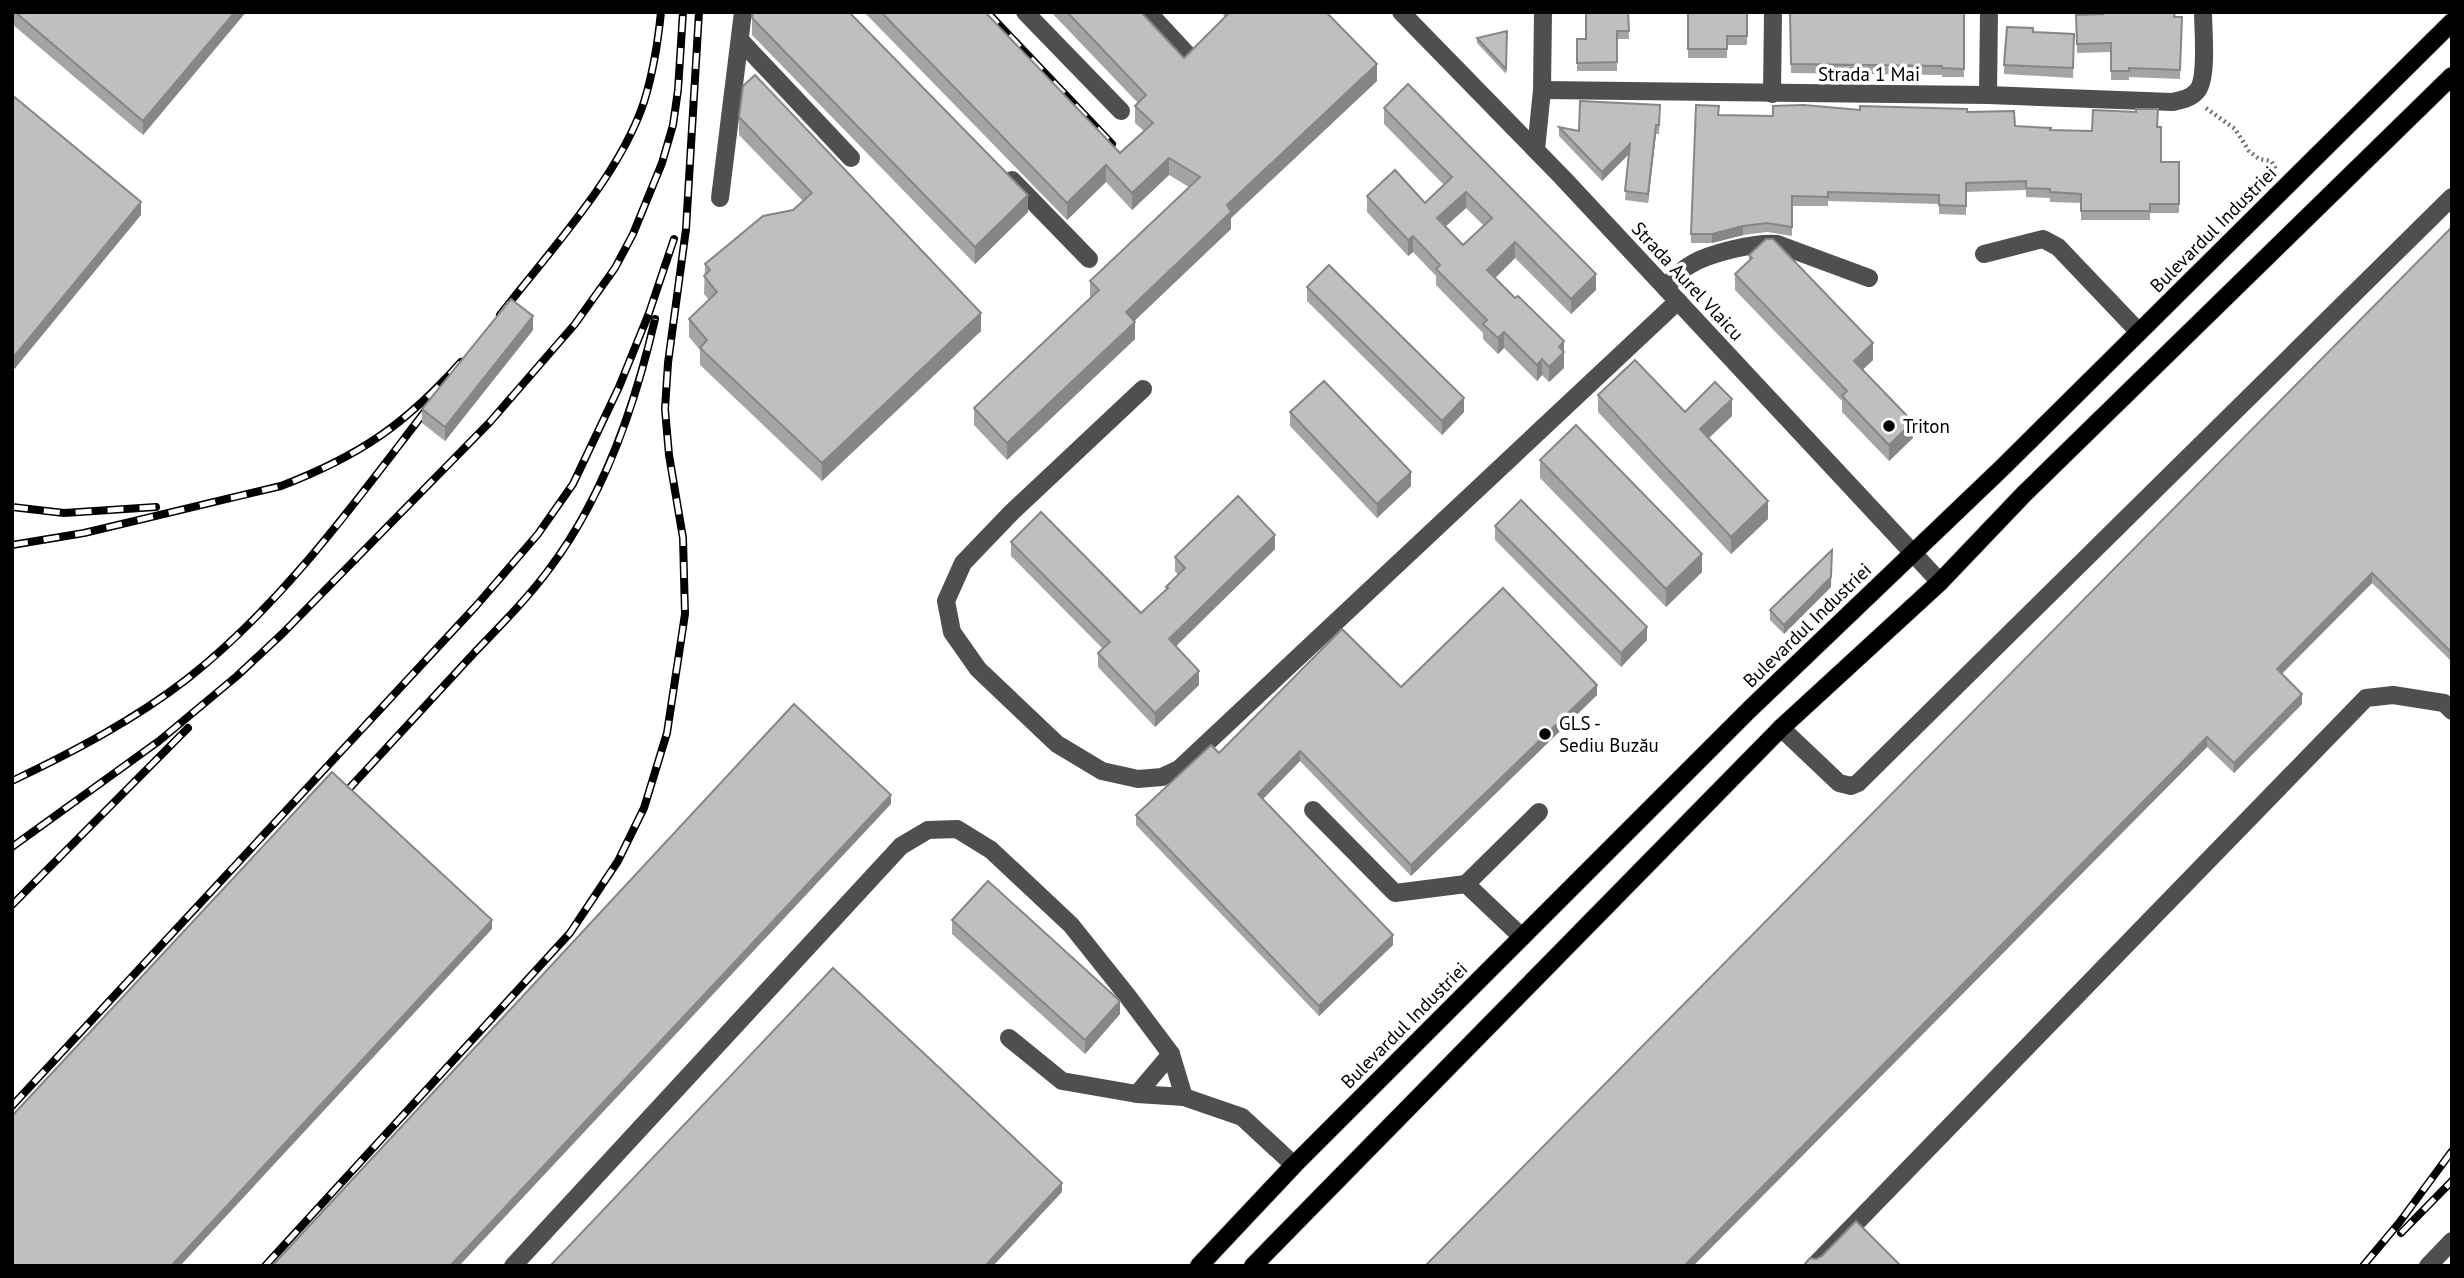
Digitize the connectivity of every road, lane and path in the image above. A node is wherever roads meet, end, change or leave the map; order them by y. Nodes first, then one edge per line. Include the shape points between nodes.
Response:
1 (743, 12) edge
2 (1025, 12) edge
3 (1148, 12) edge
4 (1401, 12) edge
5 (1543, 12) edge
6 (1773, 12) edge
7 (1989, 12) edge
8 (2203, 12) edge
9 (2452, 22) edge
10 (740, 40) junction
11 (1187, 54) edge
12 (2452, 76) edge
13 (1542, 90) junction
14 (1772, 94) junction
15 (2194, 94) junction
16 (1988, 95) junction
17 (1121, 111) dead end
18 (1536, 150) junction
19 (851, 158) dead end
20 (1002, 170) edge
21 (2288, 184) junction
22 (2452, 197) edge
23 (720, 198) dead end
24 (1984, 254) dead end
25 (1089, 259) dead end
26 (1869, 278) dead end
27 (1665, 287) junction
28 (1678, 301) junction
29 (2139, 332) junction
30 (1143, 389) dead end
31 (1913, 553) junction
32 (1940, 582) junction
33 (2452, 711) edge
34 (1781, 728) junction
35 (1313, 810) dead end
36 (1539, 812) dead end
37 (1466, 884) junction
38 (1522, 937) junction
39 (1009, 1038) dead end
40 (1171, 1054) junction
41 (1137, 1094) junction
42 (1184, 1097) junction
43 (1294, 1165) junction
44 (2452, 1241) edge
45 (513, 1266) edge
46 (1199, 1266) edge
47 (1253, 1266) edge
48 (1814, 1266) edge
49 (2428, 1266) edge

1 - 10 street
2 - 17 street
3 - 11 street
4 - 18 street, Strada Aurel Vlaicu
5 - 13 street
6 - 14 street
7 - 16 street
8 - 15 street via 2203,75
9 - 21 main road, Bulevardul Industriei
10 - 19 street
10 - 23 street
12 - 32 main road via 2024,494
13 - 14 street, Strada 1 Mai
13 - 18 street
14 - 16 street, Strada 1 Mai
15 - 16 street, Strada 1 Mai via 2172,102
15 - 21 path via 2235,129 2249,151 2271,161
18 - 27 street, Strada Aurel Vlaicu
20 - 25 street
21 - 29 main road, Bulevardul Industriei
22 - 34 street via 1858,783 1839,783
24 - 29 street via 2043,239 2058,247
26 - 27 street via 1766,243 1693,263
27 - 28 street, Strada Aurel Vlaicu
28 - 30 street via 1179,769 1162,777 1138,779 1102,771 1057,744 978,668 951,632 946,601 963,563
28 - 31 street, Strada Aurel Vlaicu
29 - 31 main road, Bulevardul Industriei
31 - 32 street, Strada Aurel Vlaicu
31 - 38 main road, Bulevardul Industriei
32 - 34 main road
33 - 48 street via 2444,704 2393,695 2366,698
34 - 47 main road
35 - 37 street via 1395,893
36 - 37 street
37 - 38 street
38 - 43 main road, Bulevardul Industriei
39 - 41 street via 1062,1081
40 - 41 street
40 - 42 street
40 - 45 street via 1071,925 991,850 957,829 928,830 901,846
41 - 42 street
42 - 43 street via 1242,1117
43 - 46 main road, Bulevardul Industriei
44 - 49 street

